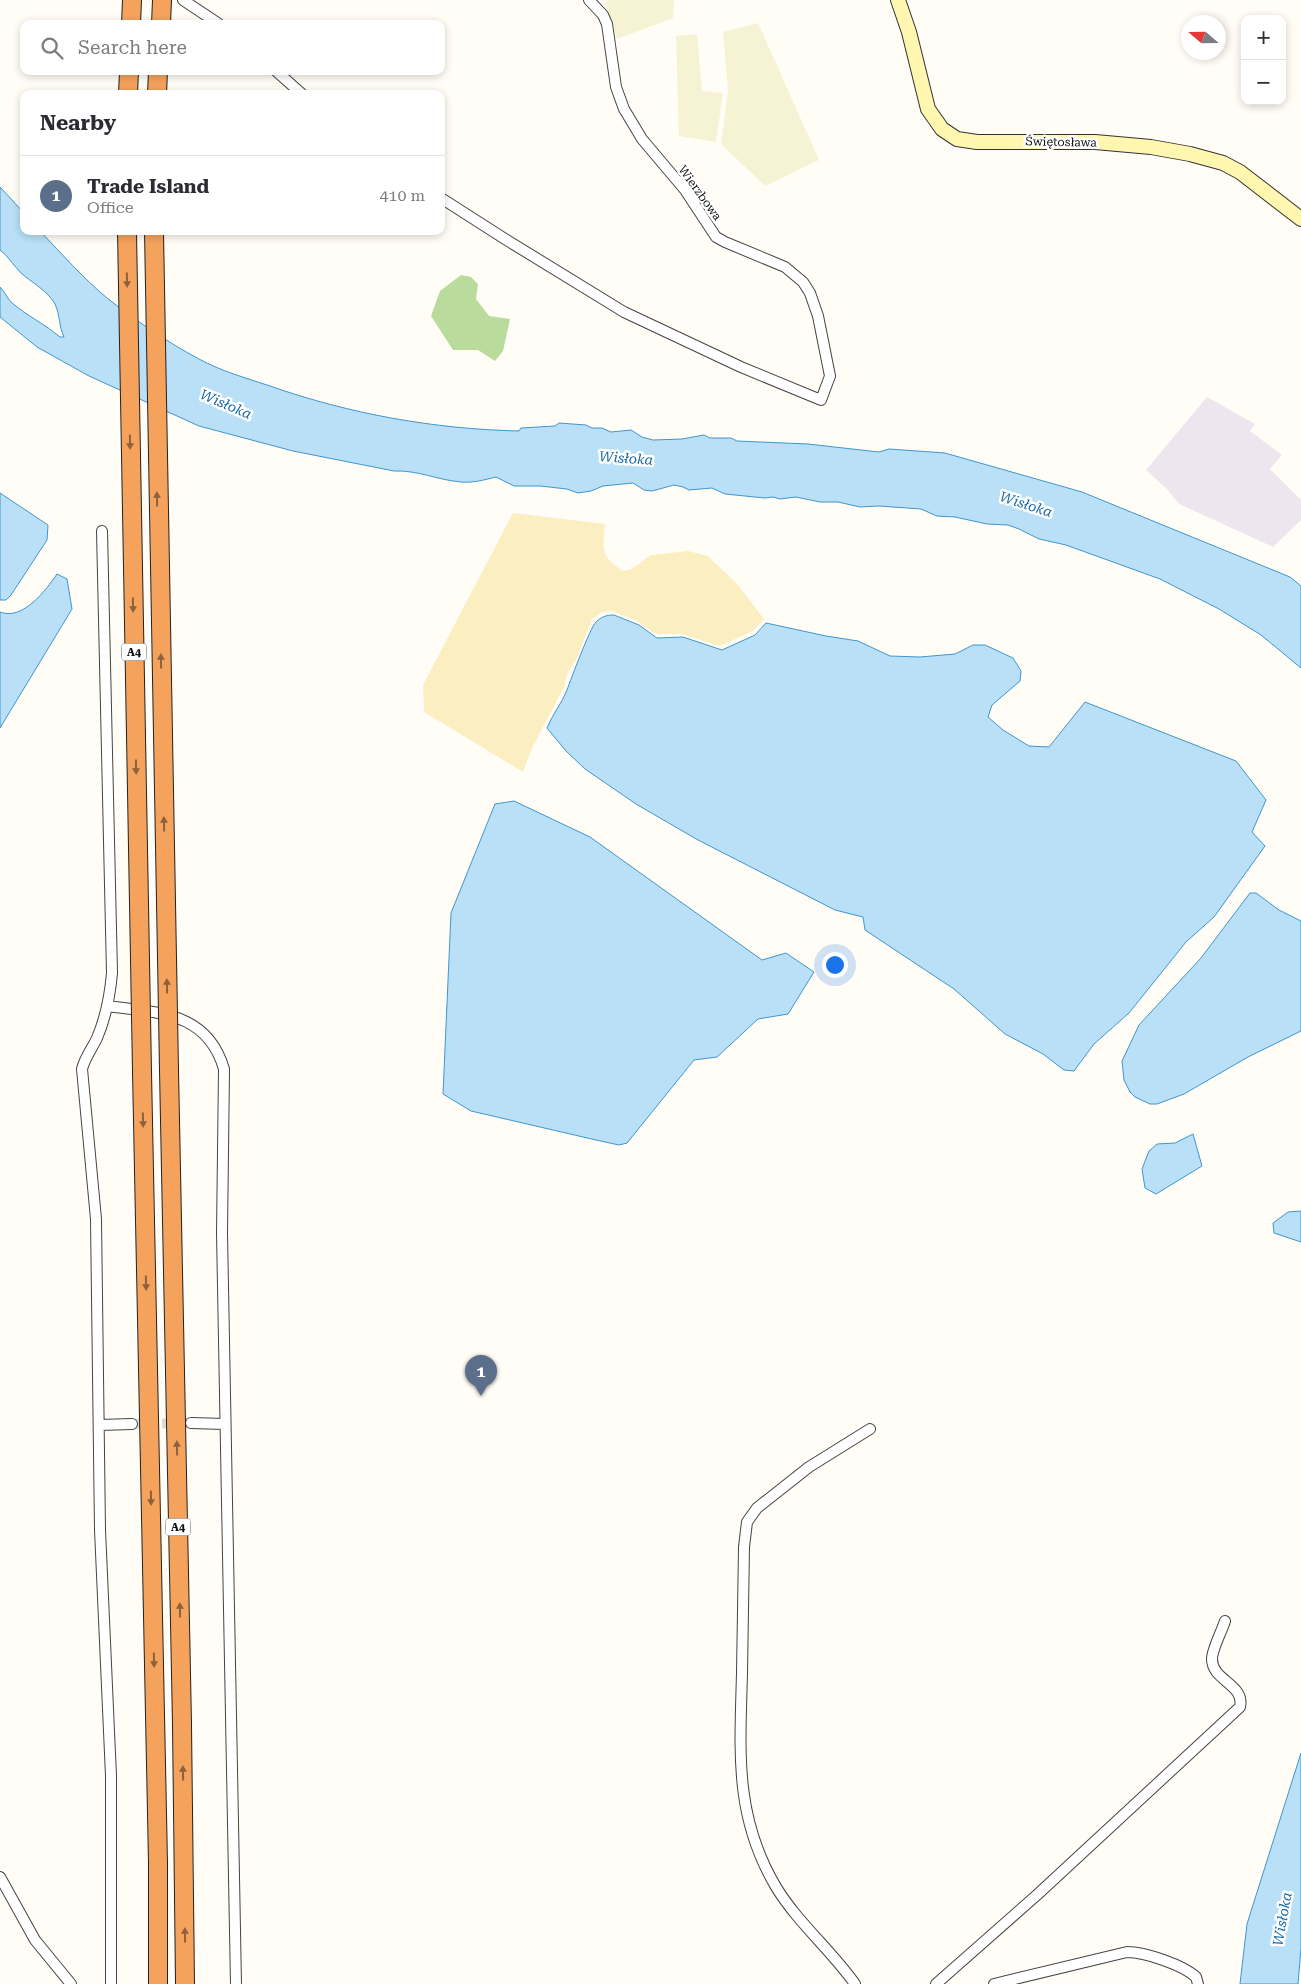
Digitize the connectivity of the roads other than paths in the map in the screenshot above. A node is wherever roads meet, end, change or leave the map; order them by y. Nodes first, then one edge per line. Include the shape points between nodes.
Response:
1 (132, 0) edge
2 (162, 0) edge
3 (183, 0) edge
4 (589, 0) edge
5 (898, 0) edge
6 (131, 20) edge
7 (161, 20) edge
8 (213, 20) edge
9 (129, 75) edge
10 (158, 75) edge
11 (281, 75) edge
12 (128, 90) edge
13 (157, 90) edge
14 (297, 90) edge
15 (445, 201) edge
16 (1301, 219) edge
17 (127, 235) edge
18 (154, 235) edge
19 (102, 531) dead end
20 (107, 1006) junction
21 (191, 1423) tunnel mouth
22 (132, 1424) tunnel mouth
23 (226, 1424) junction
24 (98, 1425) junction
25 (870, 1429) dead end
26 (1225, 1621) dead end
27 (0, 1877) edge
28 (71, 1984) edge
29 (111, 1984) edge
30 (158, 1984) edge
31 (185, 1984) edge
32 (236, 1984) edge
33 (855, 1984) edge
34 (936, 1984) edge
35 (994, 1984) edge
36 (1198, 1984) edge

1 - 6 highway
2 - 7 highway
3 - 8 street
4 - 15 street, Wierzbowa via 603,14 607,24 616,87 624,109 642,139 684,190 716,237 785,267 803,282 810,294 818,316 830,376 821,400 624,312
5 - 16 street, Świętosława via 928,108 942,129 957,139 1103,143 1190,154 1240,172
9 - 12 highway
10 - 13 highway
11 - 14 street
17 -> 30 highway, A4, bridge
31 -> 18 highway, A4, bridge
19 - 20 street via 112,973
20 - 23 street via 188,1022 207,1035 224,1069 222,1215
20 - 24 street via 82,1069 96,1219
21 - 23 street
22 - 24 street
23 - 32 street
24 - 29 street via 111,1776
25 - 33 street via 809,1467 756,1508 747,1522 744,1556 740,1750 749,1825 764,1865 787,1904
26 - 34 street via 1212,1658 1220,1675 1240,1694 1240,1707
27 - 28 street via 35,1940
35 - 36 street via 1127,1952 1183,1968 1196,1977

